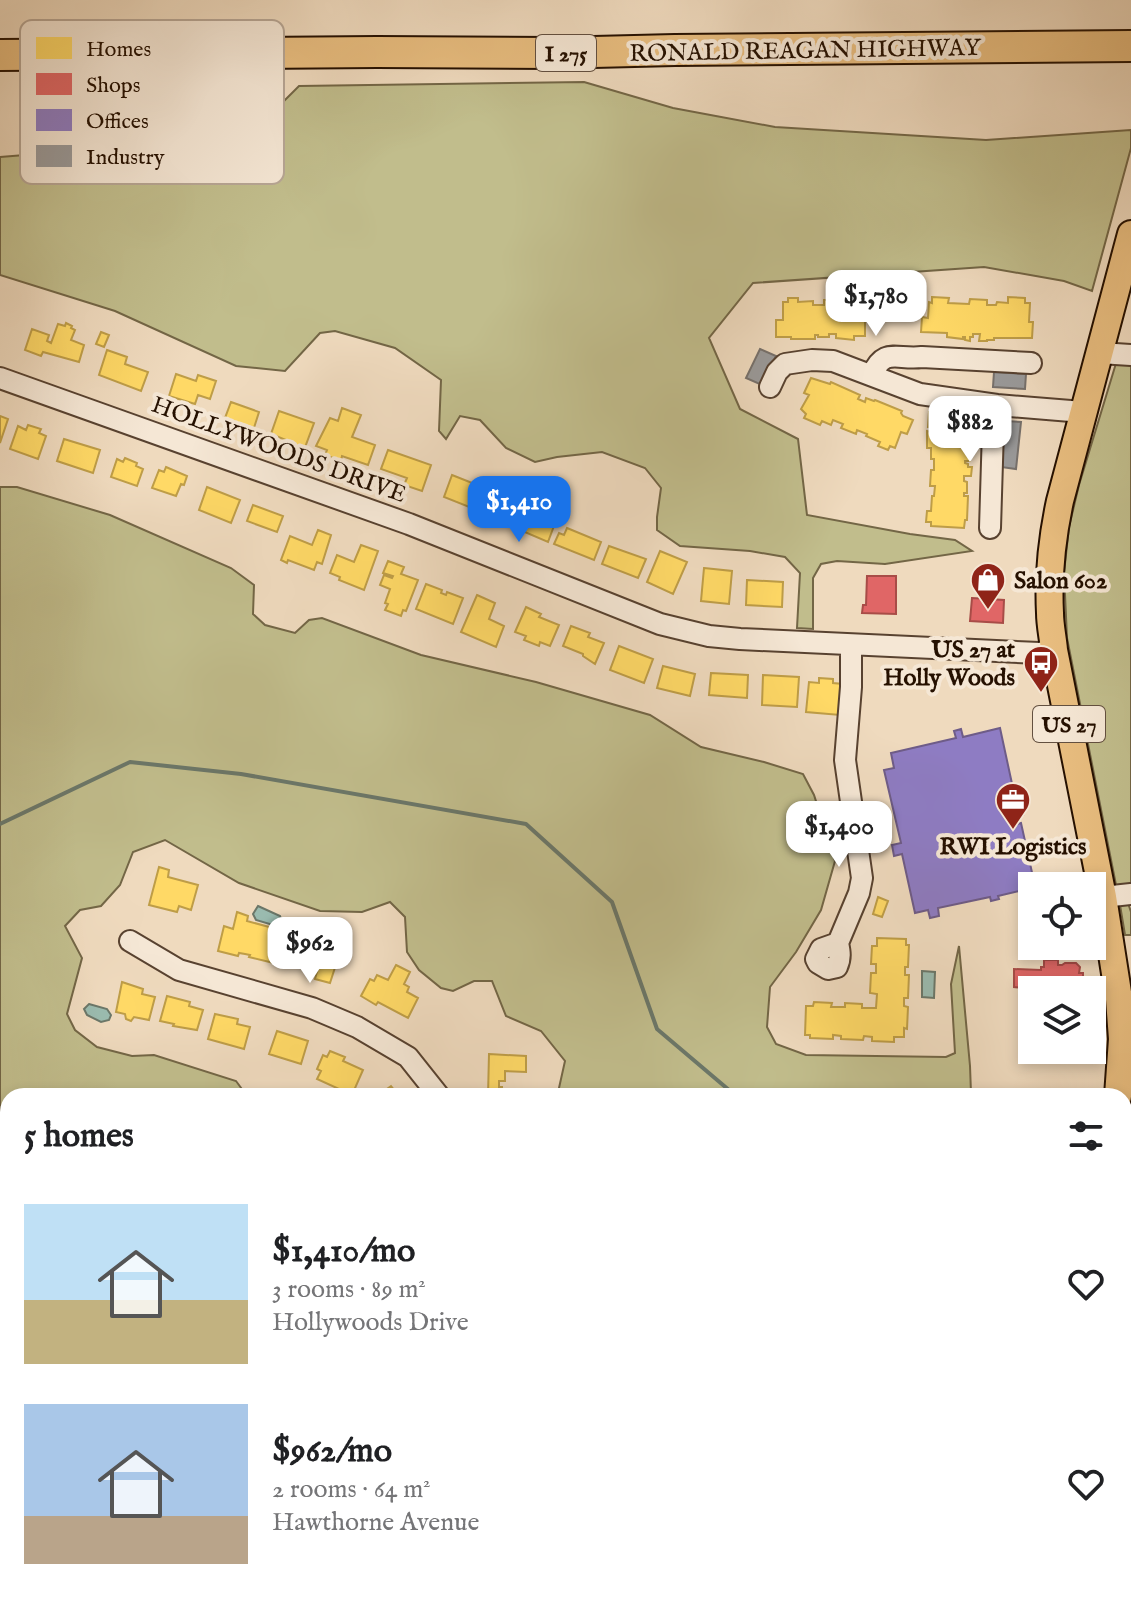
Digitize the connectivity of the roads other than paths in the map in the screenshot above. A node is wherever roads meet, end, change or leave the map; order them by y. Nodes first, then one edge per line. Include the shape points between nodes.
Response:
1 (1131, 46) edge
2 (284, 53) edge
3 (0, 55) edge
4 (20, 55) edge
5 (1131, 234) edge
6 (1122, 305) edge
7 (1100, 353) junction
8 (1131, 355) edge
9 (909, 359) junction
10 (1031, 363) dead end
11 (872, 375) junction
12 (0, 378) edge
13 (770, 387) dead end
14 (909, 390) junction
15 (997, 405) junction
16 (1083, 412) junction
17 (990, 528) dead end
18 (851, 645) junction
19 (1054, 650) junction
20 (1098, 872) edge
21 (1131, 894) edge
22 (1106, 897) edge
23 (1106, 917) edge
24 (130, 941) dead end
25 (838, 943) dead end
26 (1123, 1086) edge
27 (433, 1088) edge

1 - 2 highway, RONALD REAGAN HIGHWAY / I 275
3 - 4 highway, RONALD REAGAN HIGHWAY / I 275
5 - 6 main road, US 27
6 - 7 main road, US 27
7 - 8 street
7 - 16 main road, US 27
9 - 10 street
9 - 11 street via 886,358
9 - 14 street via 904,374
11 - 13 street via 841,362 812,360 785,364
11 - 14 street
12 - 18 street, HOLLYWOODS DRIVE via 409,524 660,624 709,636
14 - 15 street
15 - 16 street
15 - 17 street
16 - 19 main road, US 27 via 1051,542
18 - 19 street, HOLLYWOODS DRIVE
18 - 25 street via 845,760 862,878
19 - 20 main road, US 27
21 - 22 street
23 - 26 main road, US 27 via 1120,1010
24 - 27 street via 179,970 312,1008 357,1027 408,1057

